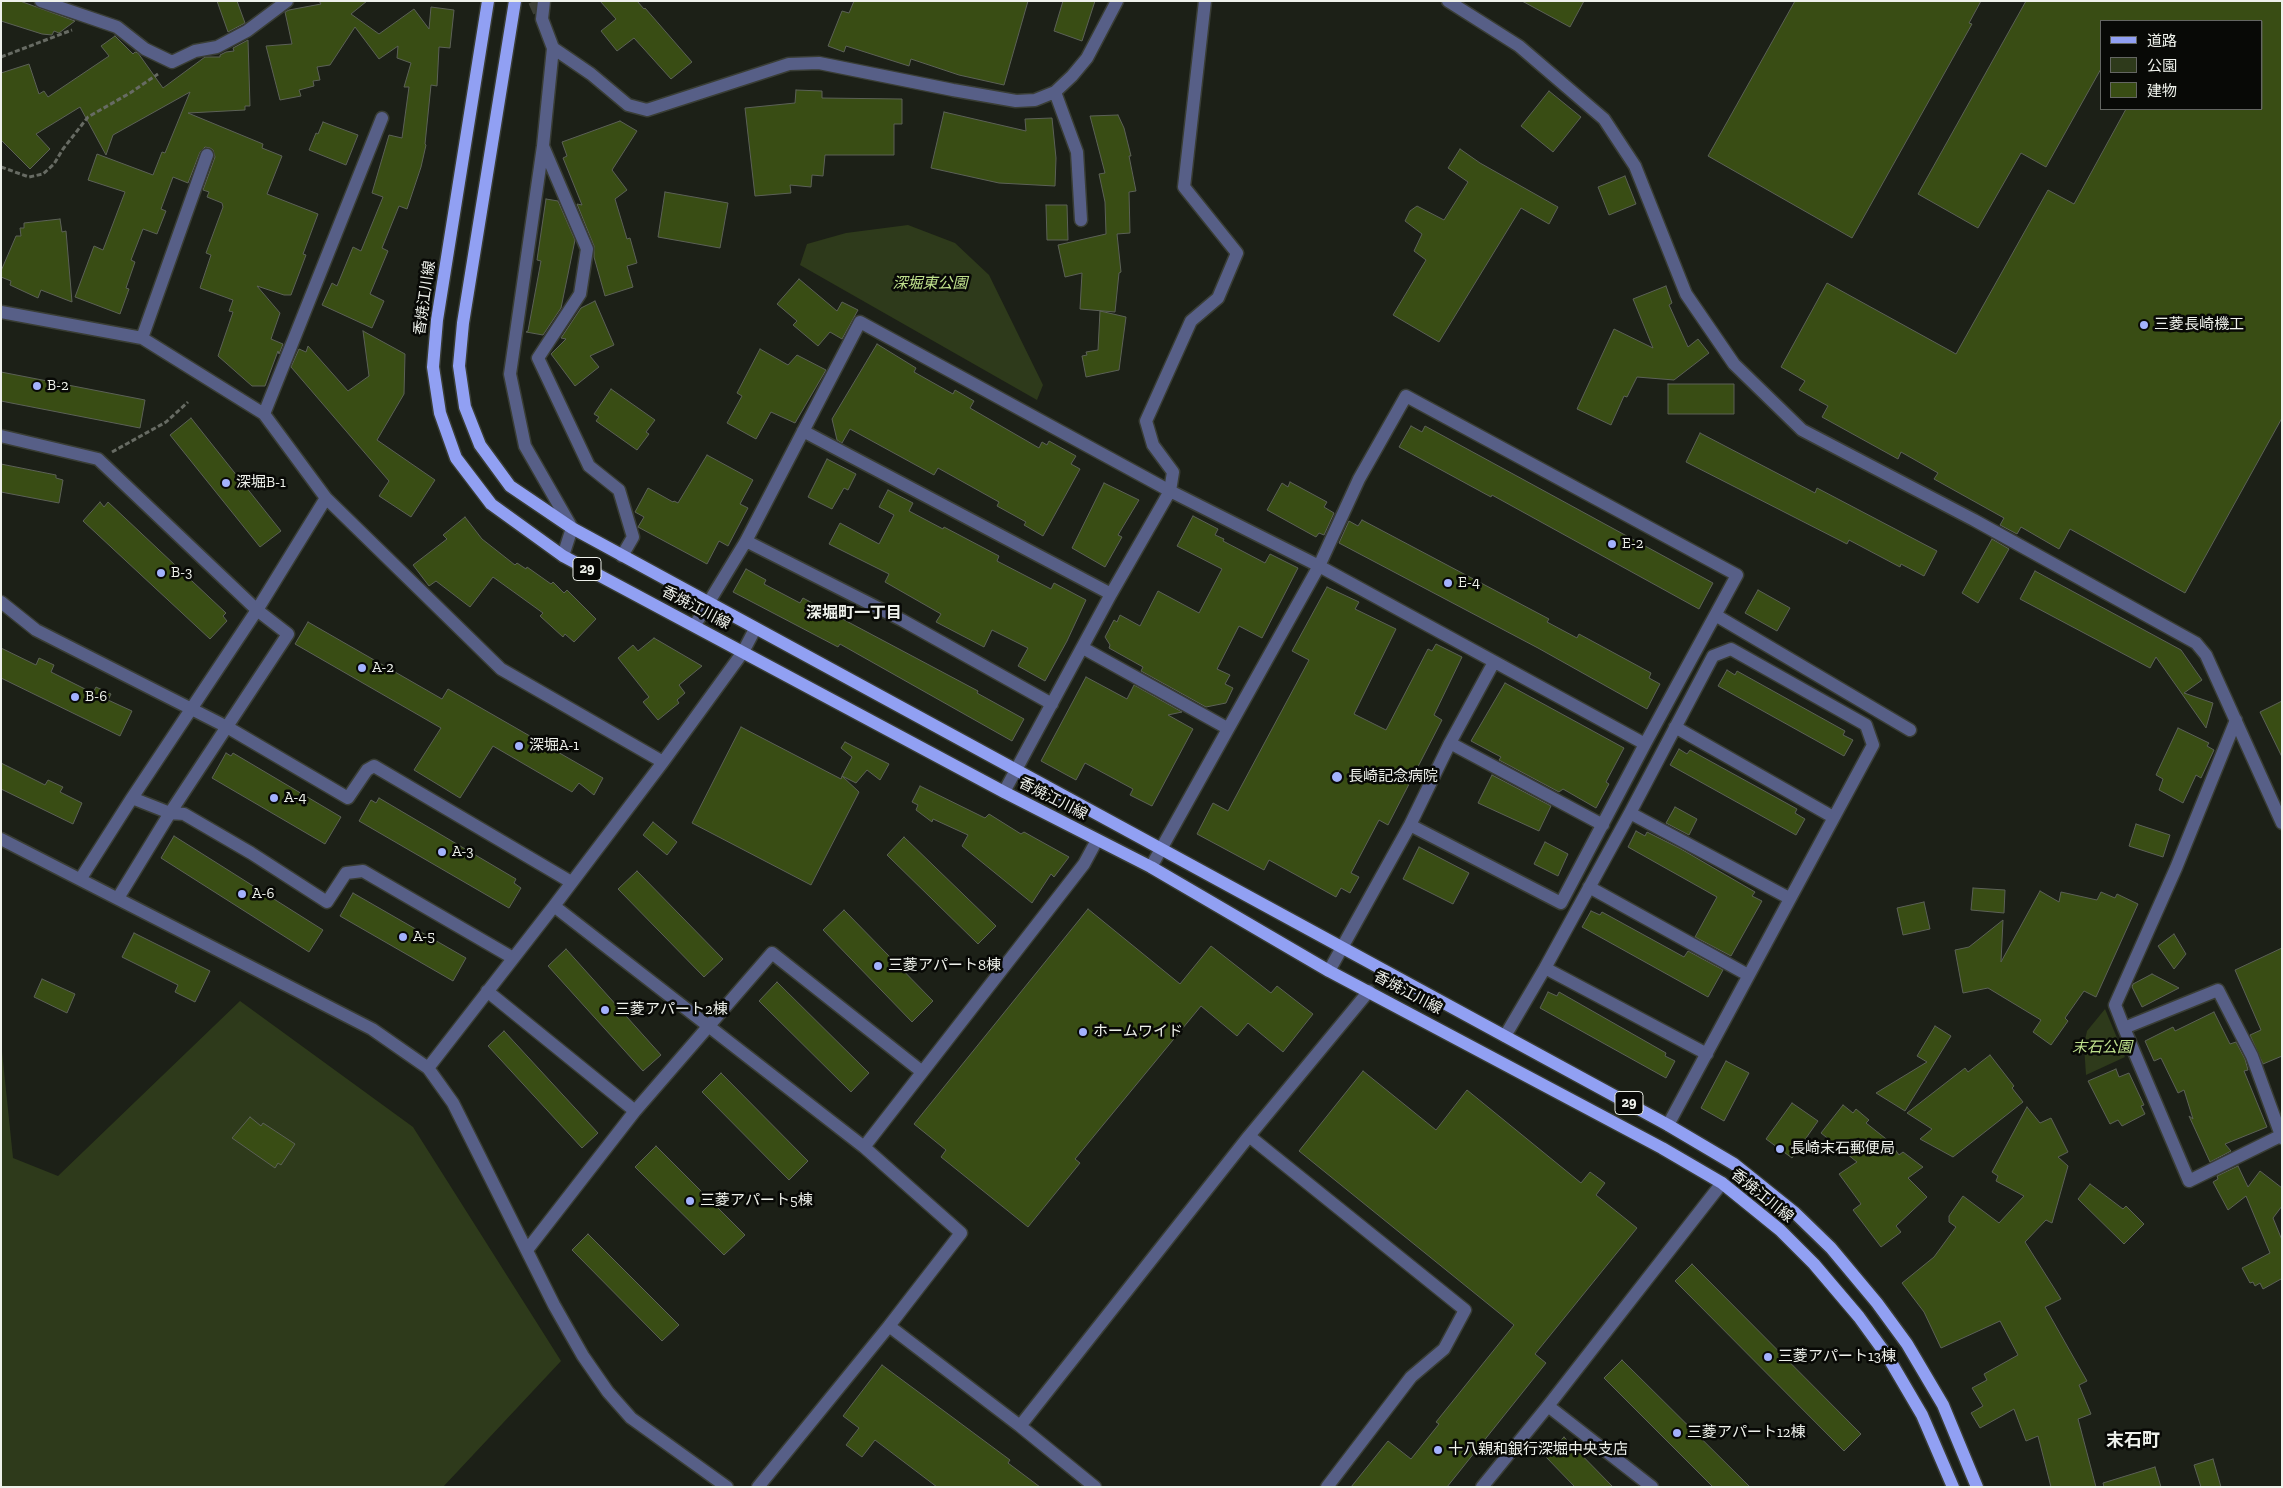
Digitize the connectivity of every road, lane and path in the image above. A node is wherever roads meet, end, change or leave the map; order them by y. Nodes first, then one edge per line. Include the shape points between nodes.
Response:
1 (41, 1) edge
2 (287, 1) edge
3 (488, 1) edge
4 (515, 1) edge
5 (544, 1) edge
6 (1118, 1) edge
7 (1205, 1) edge
8 (1448, 1) edge
9 (92, 18) junction
10 (553, 48) junction
11 (1, 57) edge
12 (172, 62) junction
13 (1055, 92) junction
14 (382, 118) dead end
15 (543, 146) junction
16 (207, 155) dead end
17 (1, 167) edge
18 (1081, 220) dead end
19 (1, 312) edge
20 (142, 338) junction
21 (188, 402) dead end
22 (264, 414) junction
23 (803, 431) junction
24 (1, 436) edge
25 (98, 459) junction
26 (1170, 491) junction
27 (326, 498) junction
28 (572, 528) junction
29 (746, 541) junction
30 (563, 556) junction
31 (622, 556) junction
32 (1319, 566) junction
33 (1111, 594) junction
34 (1, 602) edge
35 (707, 602) junction
36 (257, 610) junction
37 (1717, 616) junction
38 (695, 625) junction
39 (755, 629) junction
40 (1083, 648) junction
41 (743, 652) junction
42 (1494, 662) junction
43 (1052, 704) junction
44 (192, 708) junction
45 (2236, 720) junction
46 (227, 727) junction
47 (1675, 727) junction
48 (1227, 728) junction
49 (1910, 730) dead end
50 (1450, 743) junction
51 (1646, 744) junction
52 (663, 762) junction
53 (1016, 769) junction
54 (1004, 792) junction
55 (132, 798) junction
56 (170, 813) junction
57 (1630, 813) junction
58 (1833, 817) junction
59 (2282, 823) edge
60 (1410, 824) junction
61 (1603, 825) junction
62 (1, 839) edge
63 (1097, 840) junction
64 (1161, 850) junction
65 (1151, 867) junction
66 (82, 878) junction
67 (571, 882) junction
68 (1589, 887) junction
69 (118, 898) junction
70 (1789, 898) junction
71 (554, 906) junction
72 (1341, 948) junction
73 (513, 958) junction
74 (1545, 968) junction
75 (1329, 971) junction
76 (1748, 975) junction
77 (487, 991) junction
78 (1369, 991) junction
79 (708, 1027) junction
80 (2124, 1028) junction
81 (1505, 1036) junction
82 (1707, 1054) junction
83 (428, 1068) junction
84 (921, 1071) junction
85 (635, 1111) junction
86 (1668, 1125) junction
87 (1249, 1136) junction
88 (2281, 1137) edge
89 (864, 1147) junction
90 (1722, 1183) junction
91 (527, 1250) junction
92 (889, 1326) junction
93 (1548, 1406) junction
94 (1020, 1426) junction
95 (1487, 1485) edge
96 (727, 1487) edge
97 (758, 1487) edge
98 (1095, 1487) edge
99 (1327, 1487) edge
100 (1652, 1487) edge
101 (1953, 1487) edge
102 (1977, 1487) edge

1 - 9 street
2 - 12 street via 247,31 217,47 195,51
3 - 30 main road, 香焼江川線 / 29 via 437,320 433,367 440,413 456,458 491,504
4 - 28 main road, 香焼江川線 / 29 via 463,323 459,366 465,407 480,445 510,486
5 - 10 street via 542,19
6 - 13 street via 1087,58
7 - 26 street via 1184,187 1237,253 1218,298 1190,321 1146,421 1153,445 1173,472
8 - 45 street via 1519,46 1604,120 1635,166 1686,294 1734,364 1802,430 1974,520 2196,643 2206,655
9 - 11 path via 63,35
9 - 12 street via 116,27 145,49
10 - 13 street via 628,105 646,110 789,64 819,63 1016,101 1035,100
10 - 15 street
12 - 17 path via 130,94 88,117 43,174 28,177
13 - 18 street via 1078,152
14 - 22 street
15 - 28 street via 510,374 525,446
15 - 31 street via 587,249 580,294 538,358 589,466 619,490 633,537
16 - 20 street
19 - 20 street
20 - 22 street
21 - 25 path via 166,422
22 - 27 street
23 - 26 street via 860,322
23 - 29 street
23 - 33 street
24 - 25 street
25 - 36 street
26 - 32 street
26 - 33 street
27 - 36 street
27 - 52 street via 501,669
28 - 30 street
28 - 31 main road, 香焼江川線 / 29
29 - 35 street
29 - 43 street via 902,620
30 - 38 main road, 香焼江川線 / 29
31 - 35 main road, 香焼江川線 / 29
32 - 37 street via 1359,479 1406,396 1737,575
32 - 42 street
32 - 48 street
33 - 40 street
34 - 44 street via 36,630
35 - 38 street
35 - 39 main road, 香焼江川線 / 29
36 - 44 street
36 - 46 street via 288,634
37 - 49 street
37 - 51 street
38 - 41 main road, 香焼江川線 / 29
39 - 41 street
39 - 53 main road, 香焼江川線 / 29
40 - 43 street
40 - 48 street
41 - 52 street
41 - 54 main road, 香焼江川線 / 29
42 - 50 street
42 - 51 street
43 - 53 street
44 - 46 street
44 - 55 street
45 - 59 street
45 - 80 street via 2176,868 2115,1005
46 - 56 street
46 - 67 street via 348,798 367,770 374,766
47 - 57 street
47 - 58 street
47 - 58 street via 1713,656 1731,649 1866,725 1874,745
48 - 64 street
50 - 60 street
50 - 61 street
51 - 61 street
52 - 67 street
53 - 54 street
53 - 64 main road, 香焼江川線 / 29
54 - 63 main road, 香焼江川線 / 29
55 - 56 street
55 - 66 street
56 - 69 street
56 - 73 street via 184,814 328,902 346,873 363,871
57 - 68 street
57 - 70 street
58 - 70 street
60 - 61 street via 1561,902
60 - 72 street
62 - 66 street
63 - 65 main road, 香焼江川線 / 29
63 - 84 street via 1084,864
64 - 65 street
64 - 72 main road, 香焼江川線 / 29
65 - 75 main road, 香焼江川線 / 29
66 - 69 street
67 - 71 street
68 - 74 street
68 - 76 street
69 - 83 street via 372,1028
70 - 76 street
71 - 73 street
71 - 79 street
72 - 75 street
72 - 81 main road, 香焼江川線 / 29
73 - 77 street
74 - 81 street
74 - 82 street
75 - 78 main road, 香焼江川線 / 29
76 - 82 street
77 - 83 street
77 - 85 street
78 - 87 street
78 - 90 main road, 香焼江川線 / 29
79 - 84 street via 772,953
79 - 85 street
79 - 89 street
80 - 88 street via 2218,990 2252,1056
80 - 88 street via 2189,1181
81 - 86 main road, 香焼江川線 / 29
82 - 86 street
83 - 91 street via 453,1103
84 - 89 street
85 - 91 street
86 - 102 main road, 香焼江川線 / 29 via 1758,1182 1831,1248 1907,1344 1943,1405
87 - 94 street
87 - 99 street via 1465,1310 1444,1349 1411,1377
89 - 92 street via 961,1232
90 - 93 street
90 - 101 main road, 香焼江川線 / 29 via 1780,1230 1859,1317 1888,1357 1922,1415
91 - 96 street via 583,1356 608,1392 631,1418
92 - 94 street
92 - 97 street
93 - 95 street
93 - 100 street
94 - 98 street

